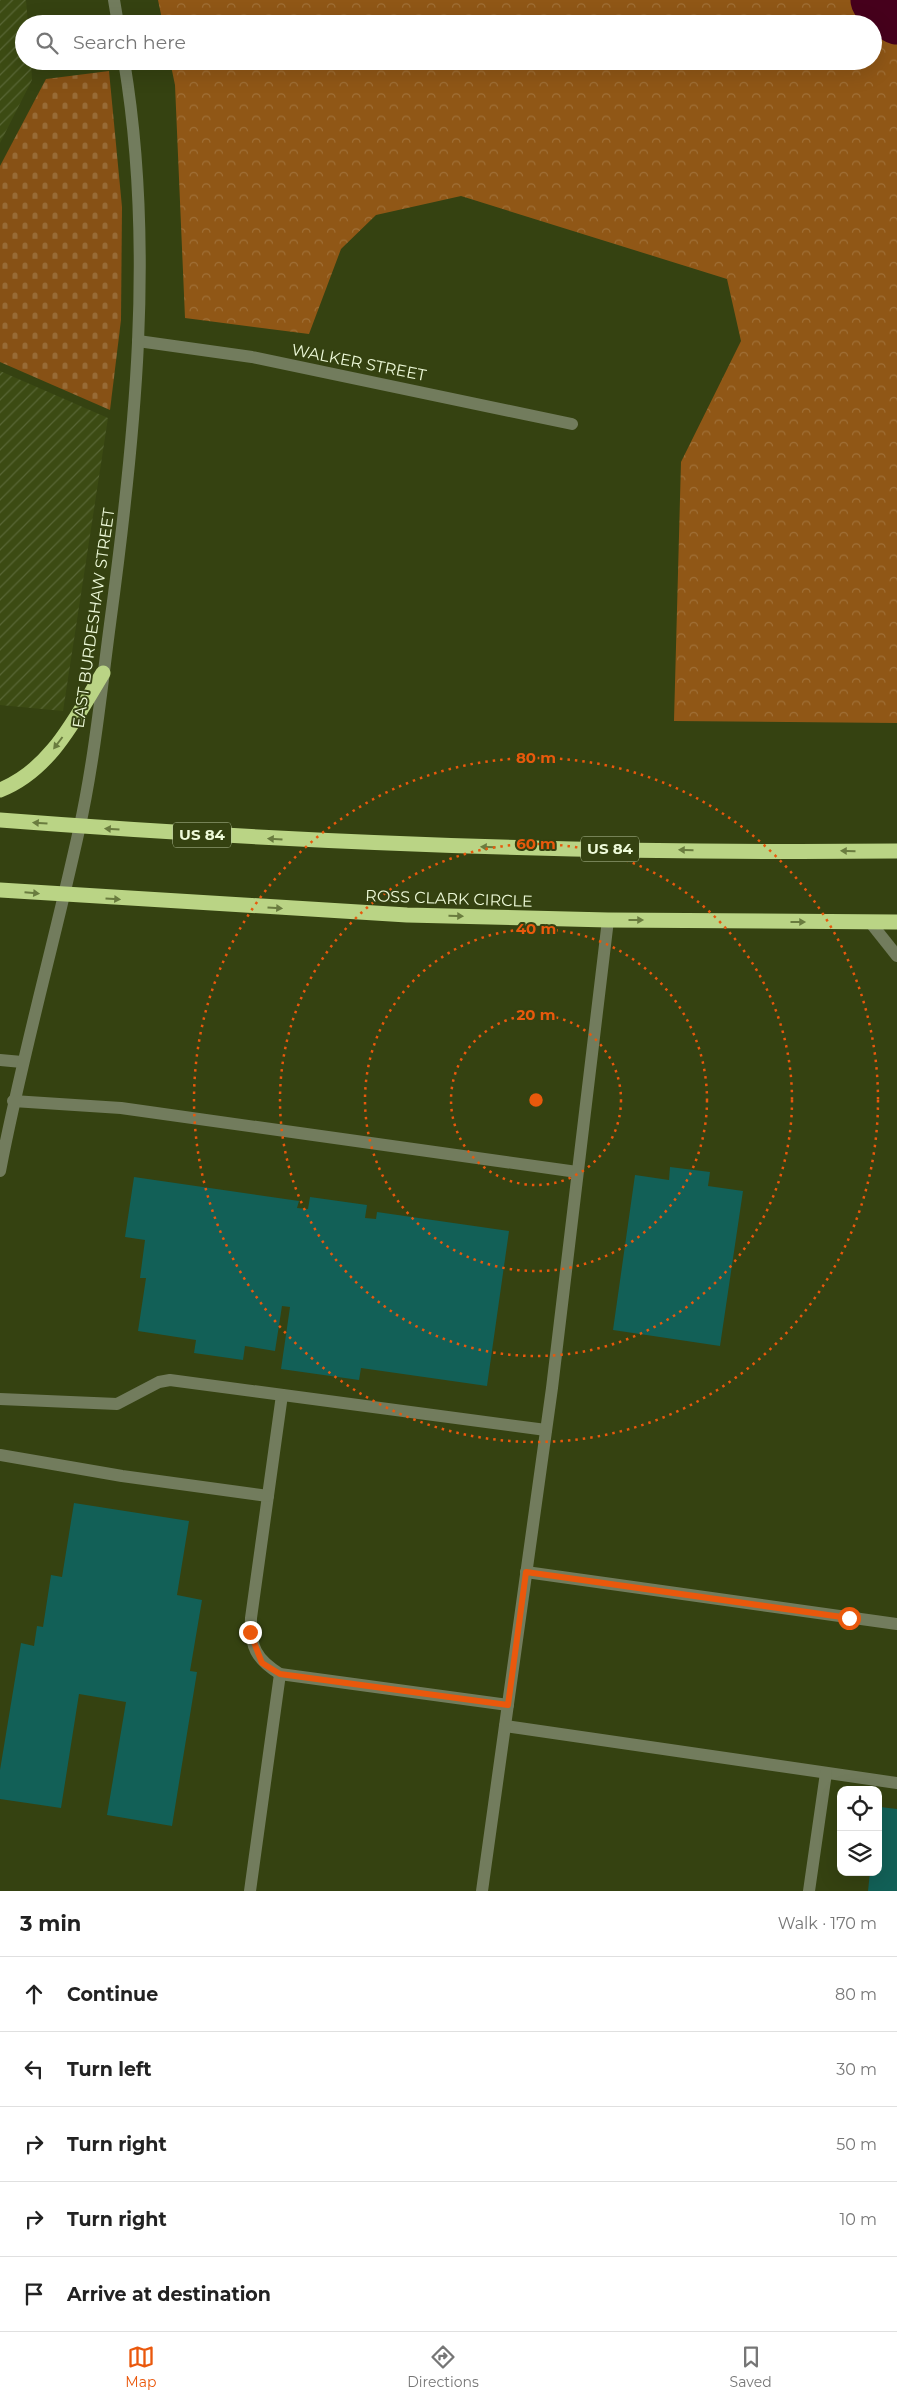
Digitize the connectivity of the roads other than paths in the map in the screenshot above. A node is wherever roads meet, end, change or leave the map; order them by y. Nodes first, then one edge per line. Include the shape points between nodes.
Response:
1 (114, 0) edge
2 (116, 15) edge
3 (125, 70) edge
4 (138, 341) junction
5 (572, 424) dead end
6 (104, 673) junction
7 (0, 790) edge
8 (0, 820) edge
9 (80, 826) junction
10 (897, 851) edge
11 (0, 890) edge
12 (64, 896) junction
13 (608, 920) junction
14 (870, 922) junction
15 (897, 922) edge
16 (897, 956) edge
17 (0, 1060) edge
18 (22, 1062) junction
19 (13, 1101) junction
20 (0, 1171) edge
21 (577, 1172) junction
22 (282, 1395) junction
23 (0, 1399) edge
24 (546, 1430) junction
25 (0, 1454) edge
26 (268, 1496) junction
27 (526, 1572) junction
28 (897, 1624) edge
29 (280, 1674) junction
30 (508, 1705) junction
31 (505, 1726) junction
32 (826, 1773) junction
33 (897, 1784) edge
34 (250, 1891) edge
35 (482, 1891) edge
36 (809, 1891) edge

1 - 2 street
3 - 4 street, EAST BURDESHAW STREET via 138,174
4 - 5 street, WALKER STREET via 252,357
4 - 6 street, EAST BURDESHAW STREET via 122,538
6 -> 7 highway via 59,744 17,783
6 - 9 street, EAST BURDESHAW STREET
9 -> 8 highway, US 84
10 -> 9 highway, US 84 via 531,848 236,837
9 - 12 street, EAST BURDESHAW STREET
11 -> 12 highway, ROSS CLARK CIRCLE
12 -> 13 highway, ROSS CLARK CIRCLE via 407,915
12 - 18 street, EAST BURDESHAW STREET
13 -> 14 highway, ROSS CLARK CIRCLE
13 - 21 street
14 - 15 highway, ROSS CLARK CIRCLE
14 - 16 street
17 - 18 street
18 - 19 street, EAST BURDESHAW STREET
19 - 20 street, EAST BURDESHAW STREET
19 - 21 street via 121,1108
21 - 24 street
22 - 23 street via 164,1380 117,1404
22 - 24 street
22 - 26 street
24 - 27 street
25 - 26 street via 122,1476
26 - 29 street via 250,1632 262,1663
27 - 28 street
27 - 30 street
29 - 30 street
29 - 34 street
30 - 31 street
31 - 32 street
31 - 35 street
32 - 33 street
32 - 36 street

